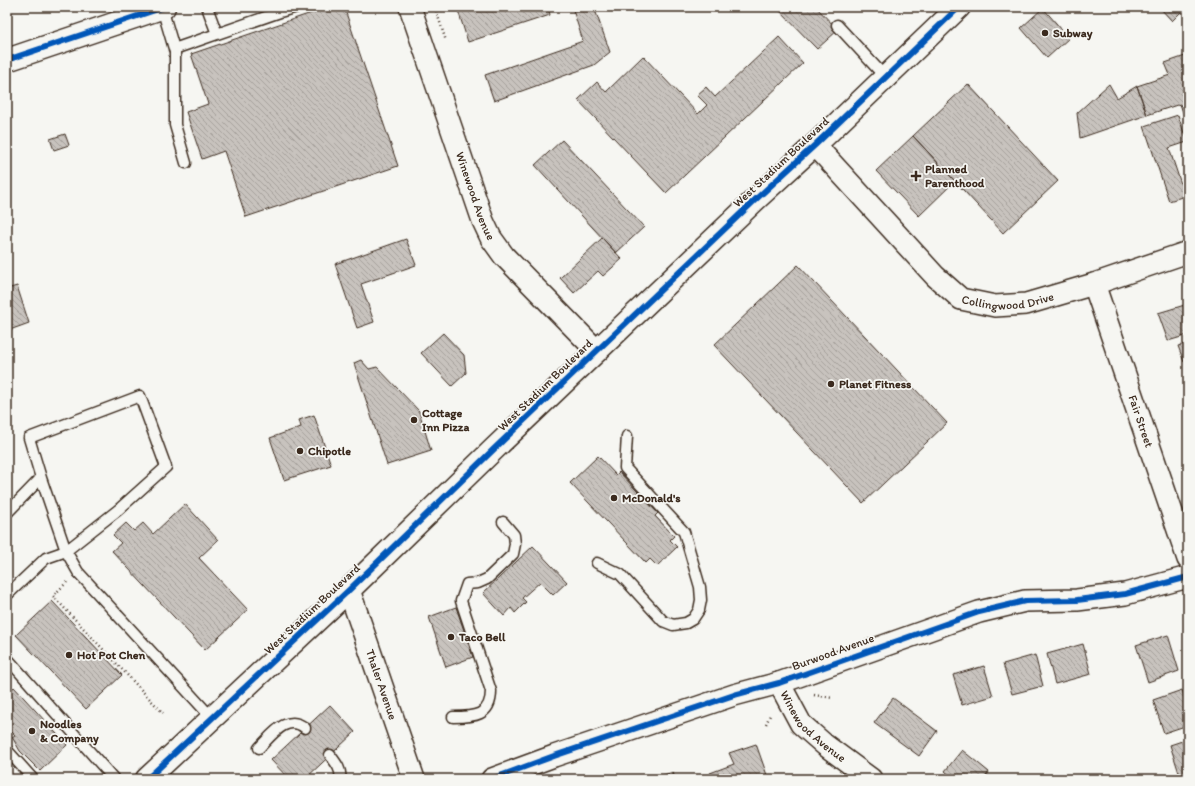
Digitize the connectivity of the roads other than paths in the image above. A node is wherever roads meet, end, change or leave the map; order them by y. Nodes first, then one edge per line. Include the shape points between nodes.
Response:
1 (163, 7) edge
2 (207, 7) edge
3 (297, 7) edge
4 (410, 7) edge
5 (960, 7) edge
6 (279, 10) edge
7 (837, 25) dead end
8 (217, 34) junction
9 (174, 49) junction
10 (7, 60) edge
11 (886, 78) junction
12 (815, 145) junction
13 (186, 163) dead end
14 (1188, 252) edge
15 (1094, 284) junction
16 (597, 351) junction
17 (626, 436) dead end
18 (41, 478) junction
19 (7, 513) edge
20 (503, 522) dead end
21 (66, 551) junction
22 (1188, 559) edge
23 (597, 563) dead end
24 (1188, 577) edge
25 (349, 590) junction
26 (7, 595) edge
27 (7, 658) edge
28 (779, 683) junction
29 (453, 717) dead end
30 (212, 718) junction
31 (305, 728) dead end
32 (259, 748) dead end
33 (7, 750) edge
34 (330, 755) dead end
35 (32, 779) edge
36 (114, 779) edge
37 (147, 779) edge
38 (340, 779) edge
39 (414, 779) edge
40 (492, 779) edge
41 (871, 779) edge

1 - 9 lane
1 - 10 main road
2 - 8 lane
3 - 6 lane
4 - 16 street, Winewood Avenue via 491,238 504,256
5 - 11 main road, West Stadium Boulevard
6 - 8 lane
7 - 11 lane
8 - 9 lane
9 - 13 lane via 175,125
11 - 12 main road, West Stadium Boulevard
12 - 15 street, Collingwood Drive via 934,276 961,299 995,306 1026,304
12 - 16 main road, West Stadium Boulevard
14 - 15 street, Collingwood Drive
15 - 22 street, Fair Street
16 - 25 main road, West Stadium Boulevard
17 - 23 lane via 625,468 684,532 700,587 699,610 686,623 674,625 663,621 620,574
18 - 19 lane
18 - 21 lane
18 - 21 lane via 29,438 140,396 166,467 118,510
20 - 29 lane via 514,536 513,554 487,579 467,584 461,600 491,691 491,699 488,708 480,713 471,717
21 - 26 lane via 46,558
21 - 30 lane via 78,572
24 - 28 street, Burwood Avenue via 1125,594 1077,600 1025,600 979,612
25 - 30 main road, West Stadium Boulevard
25 - 39 street, Thaler Avenue
27 - 36 lane
28 - 40 street, Burwood Avenue via 726,698
28 - 41 street, Winewood Avenue via 801,724
30 - 37 main road, West Stadium Boulevard
31 - 32 lane via 299,723 290,722 283,725
33 - 35 lane
34 - 38 lane via 338,766

